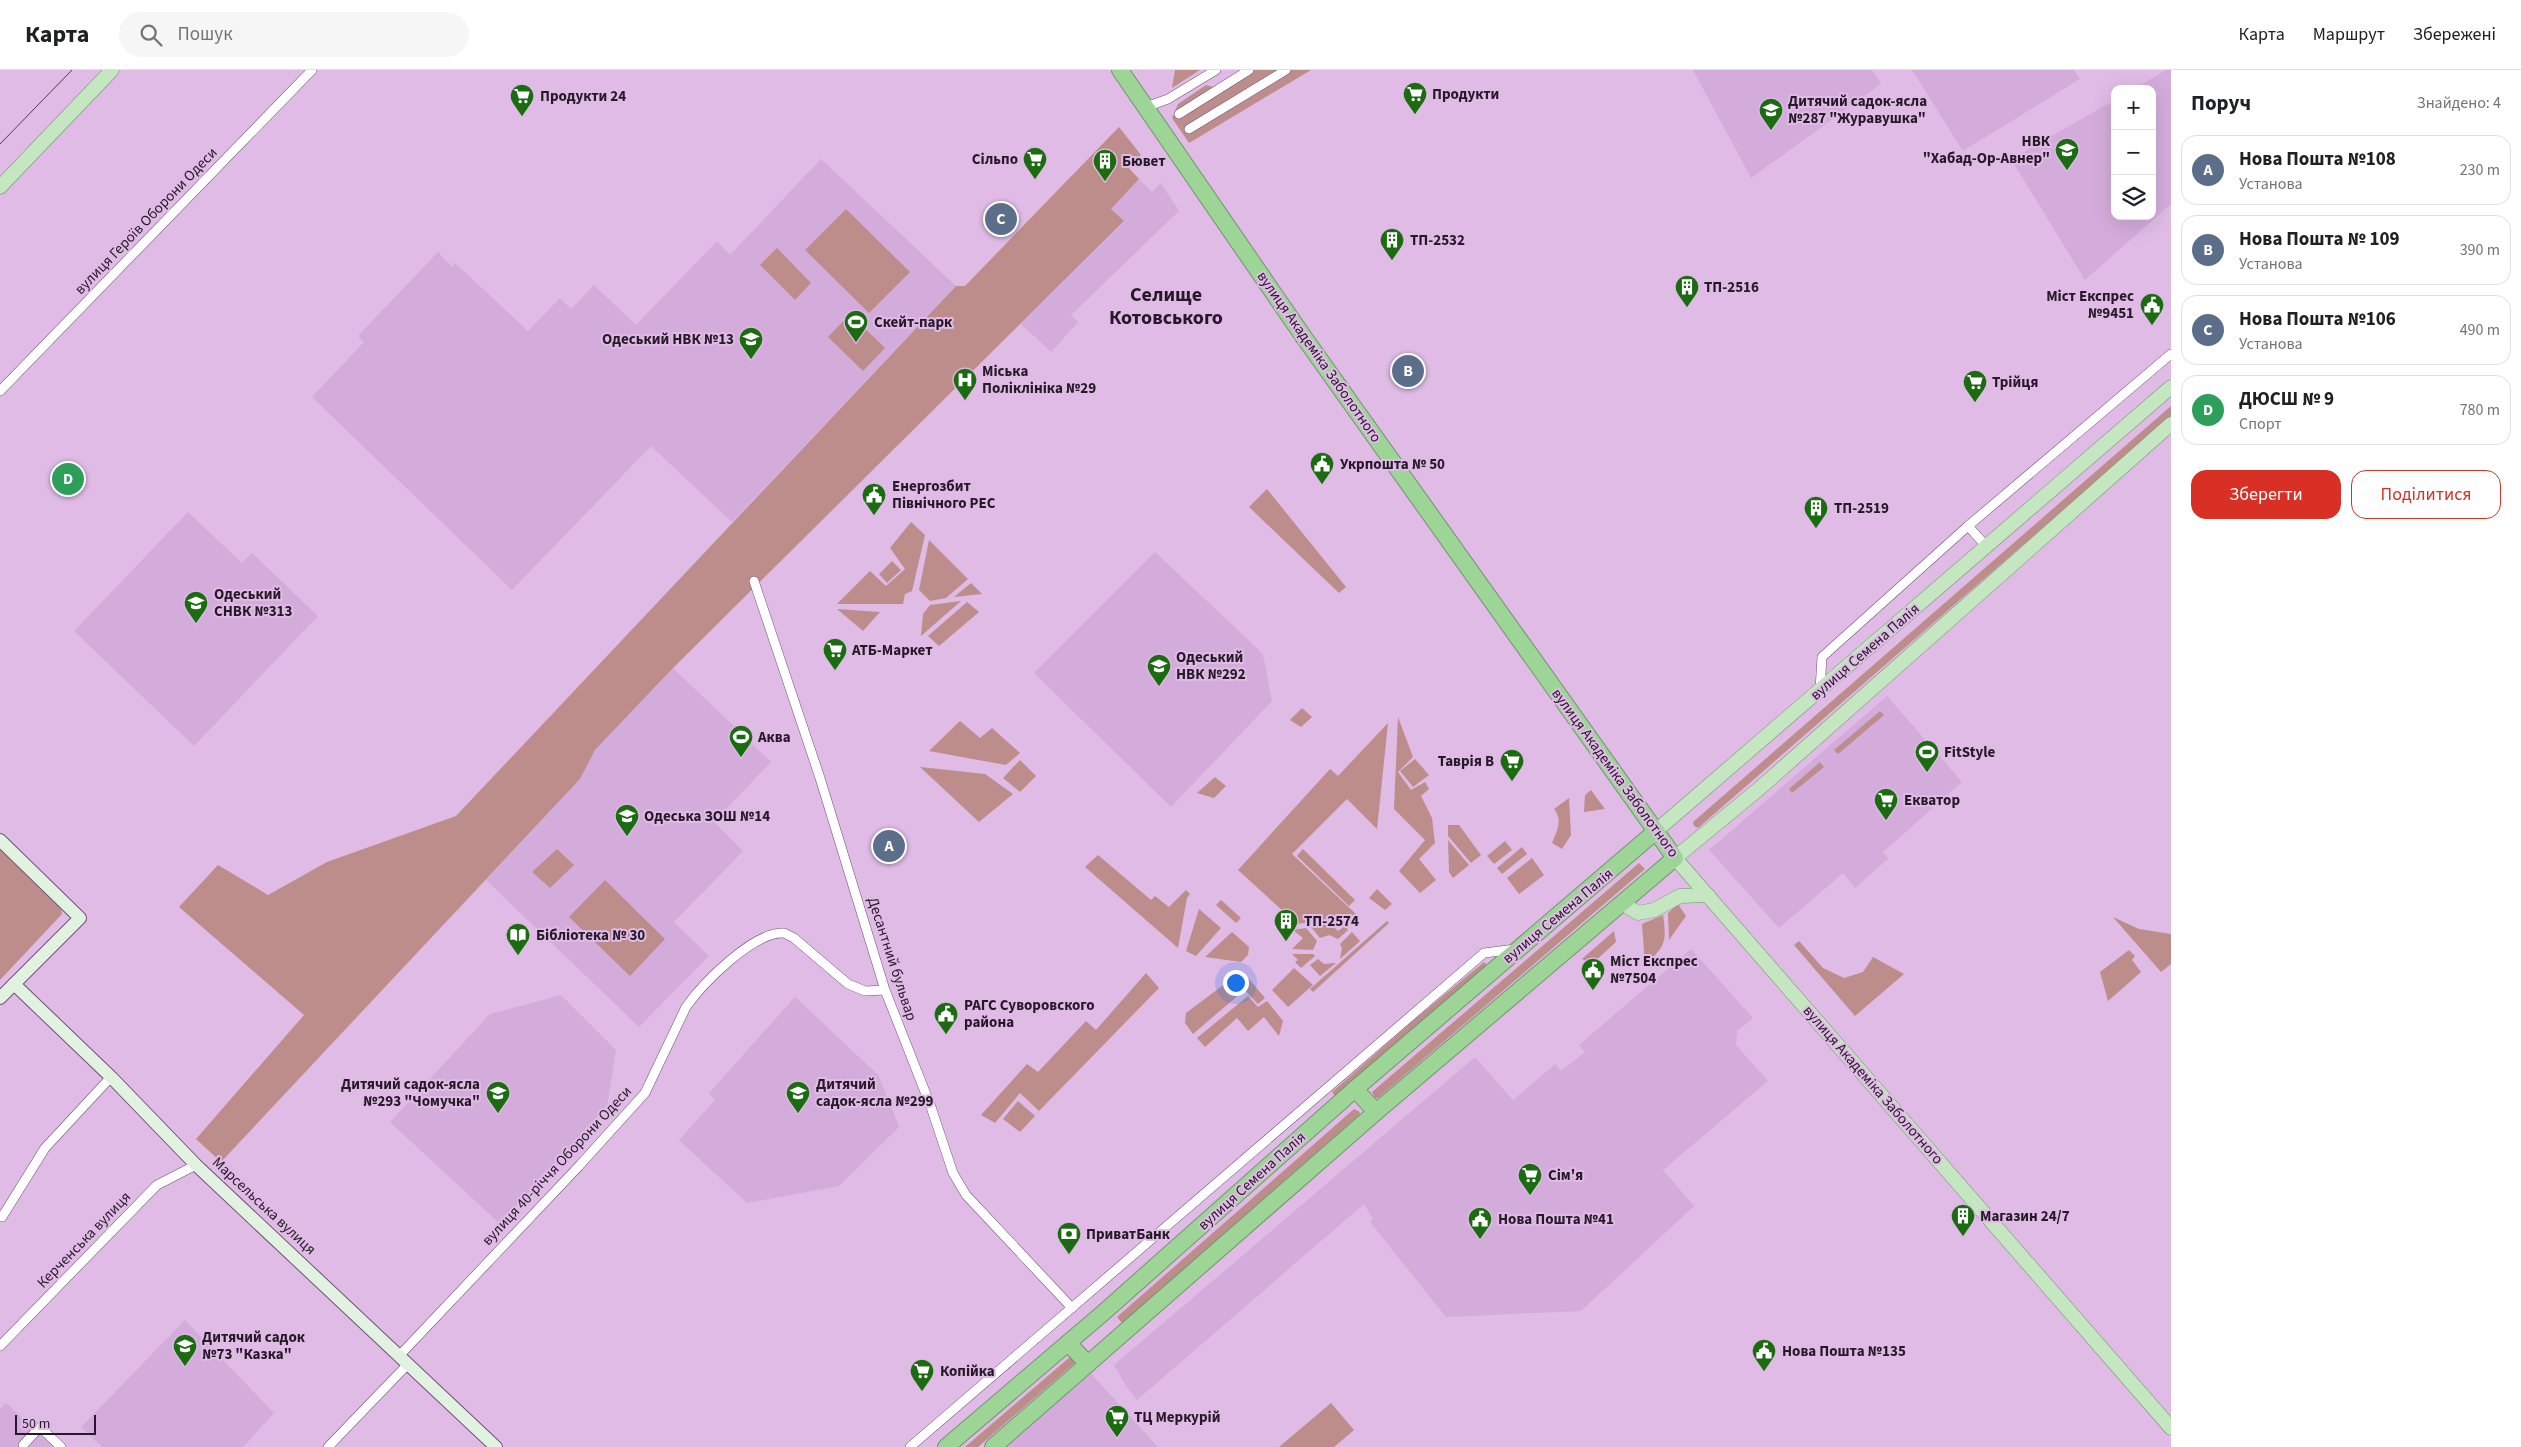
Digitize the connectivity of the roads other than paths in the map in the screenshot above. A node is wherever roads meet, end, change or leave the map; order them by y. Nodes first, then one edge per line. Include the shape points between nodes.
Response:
1 (112, 70) edge
2 (312, 70) edge
3 (1120, 70) edge
4 (1216, 70) edge
5 (1249, 70) edge
6 (1286, 70) edge
7 (1146, 107) junction
8 (1179, 114) dead end
9 (1190, 129) dead end
10 (0, 187) edge
11 (2171, 354) edge
12 (2171, 387) edge
13 (0, 391) edge
14 (2171, 424) edge
15 (1968, 526) junction
16 (1987, 547) junction
17 (754, 581) dead end
18 (1820, 690) junction
19 (1656, 832) junction
20 (0, 840) edge
21 (1675, 858) junction
22 (1708, 895) junction
23 (1622, 904) junction
24 (1520, 948) junction
25 (14, 984) junction
26 (886, 990) junction
27 (0, 998) edge
28 (111, 1077) junction
29 (1355, 1089) junction
30 (1376, 1112) junction
31 (196, 1165) junction
32 (2, 1218) dead end
33 (1072, 1308) junction
34 (1068, 1343) junction
35 (0, 1346) edge
36 (404, 1360) junction
37 (1088, 1364) junction
38 (2171, 1428) edge
39 (23, 1445) dead end
40 (61, 1447) edge
41 (328, 1447) edge
42 (496, 1447) edge
43 (910, 1447) edge
44 (946, 1447) edge
45 (993, 1447) edge

1 - 10 main road
2 - 13 street, вулиця Героїв Оборони Одеси
3 - 7 highway, вулиця Академіка Заболотного
4 - 7 street via 1168,99
5 - 8 street
6 - 9 street
7 - 19 highway, вулиця Академіка Заболотного via 1303,336
11 - 15 street
12 - 16 main road, вулиця Семена Палія
14 - 21 main road, вулиця Семена Палія via 1760,788
15 - 16 street
15 - 18 street via 1822,657
16 - 18 main road, вулиця Семена Палія
17 - 26 street, Десантний бульвар via 823,786
18 - 19 main road, вулиця Семена Палія
19 - 21 highway, вулиця Академіка Заболотного
19 - 24 highway, вулиця Семена Палія
20 - 25 street via 80,918
21 - 22 main road, вулиця Академіка Заболотного
21 - 23 highway, вулиця Семена Палія
22 - 23 main road via 1680,896 1654,910 1638,913
22 - 38 main road, вулиця Академіка Заболотного
23 - 30 highway, вулиця Семена Палія
24 - 29 highway, вулиця Семена Палія
24 - 33 street via 1484,953
25 - 27 street
25 - 28 street, Марсельська вулиця
26 - 33 street, Десантний бульвар via 959,1184
26 - 36 street, вулиця 40-річчя Оборони Одеси via 865,991 848,984 784,933 759,940 723,964 686,1007 645,1093
28 - 31 street, Марсельська вулиця
28 - 32 street via 45,1148
29 - 30 highway
29 - 34 highway, вулиця Семена Палія
30 - 37 highway, вулиця Семена Палія
31 - 35 street, Керченська вулиця via 157,1185
31 - 36 street, Марсельська вулиця
33 - 43 street
34 - 37 highway
34 - 44 highway, вулиця Семена Палія
36 - 41 street
36 - 42 street, Марсельська вулиця
37 - 45 highway, вулиця Семена Палія
39 - 40 street via 40,1427

